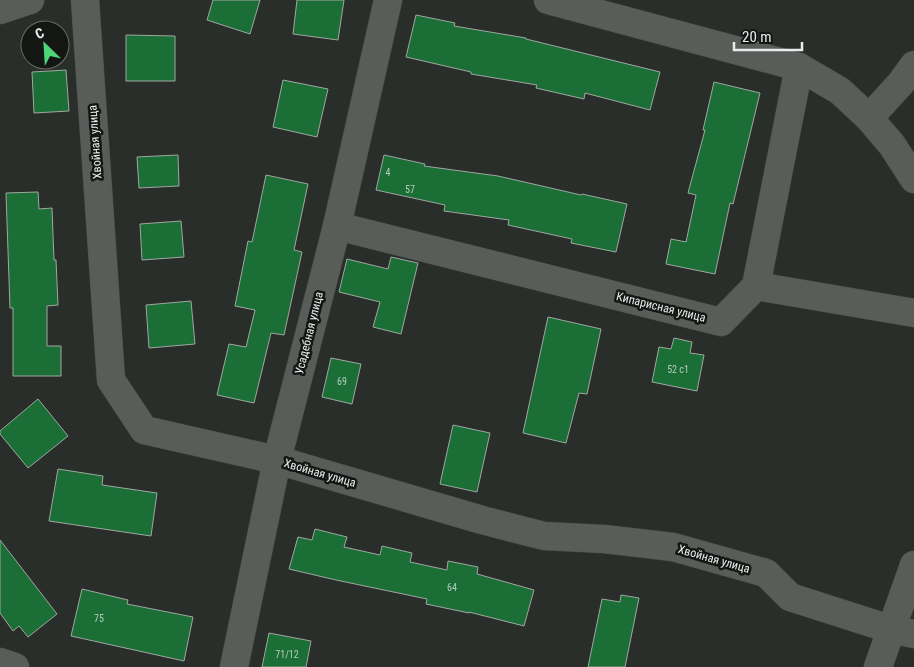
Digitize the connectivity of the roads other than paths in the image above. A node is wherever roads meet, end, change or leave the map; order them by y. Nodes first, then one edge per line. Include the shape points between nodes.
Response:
1 (30, 0) edge
2 (85, 0) edge
3 (388, 0) edge
4 (548, 0) edge
5 (0, 10) edge
6 (800, 67) junction
7 (910, 78) edge
8 (869, 118) junction
9 (914, 179) edge
10 (337, 226) junction
11 (756, 286) junction
12 (914, 313) edge
13 (277, 460) junction
14 (914, 566) edge
15 (902, 631) edge
16 (0, 662) edge
17 (15, 667) edge
18 (234, 667) edge
19 (878, 667) edge

1 - 5 street
2 - 13 street, Хвойная улица via 111,380 144,430
3 - 10 street, Усадебная улица
4 - 6 street
6 - 8 street via 840,91
6 - 11 street
7 - 8 street
8 - 9 street
10 - 11 street, Кипарисная улица via 720,322
10 - 13 street, Усадебная улица
11 - 12 street
13 - 15 street, Хвойная улица via 544,536 673,547 766,573 790,597
13 - 18 street, Усадебная улица
14 - 15 street
15 - 19 street
16 - 17 street

